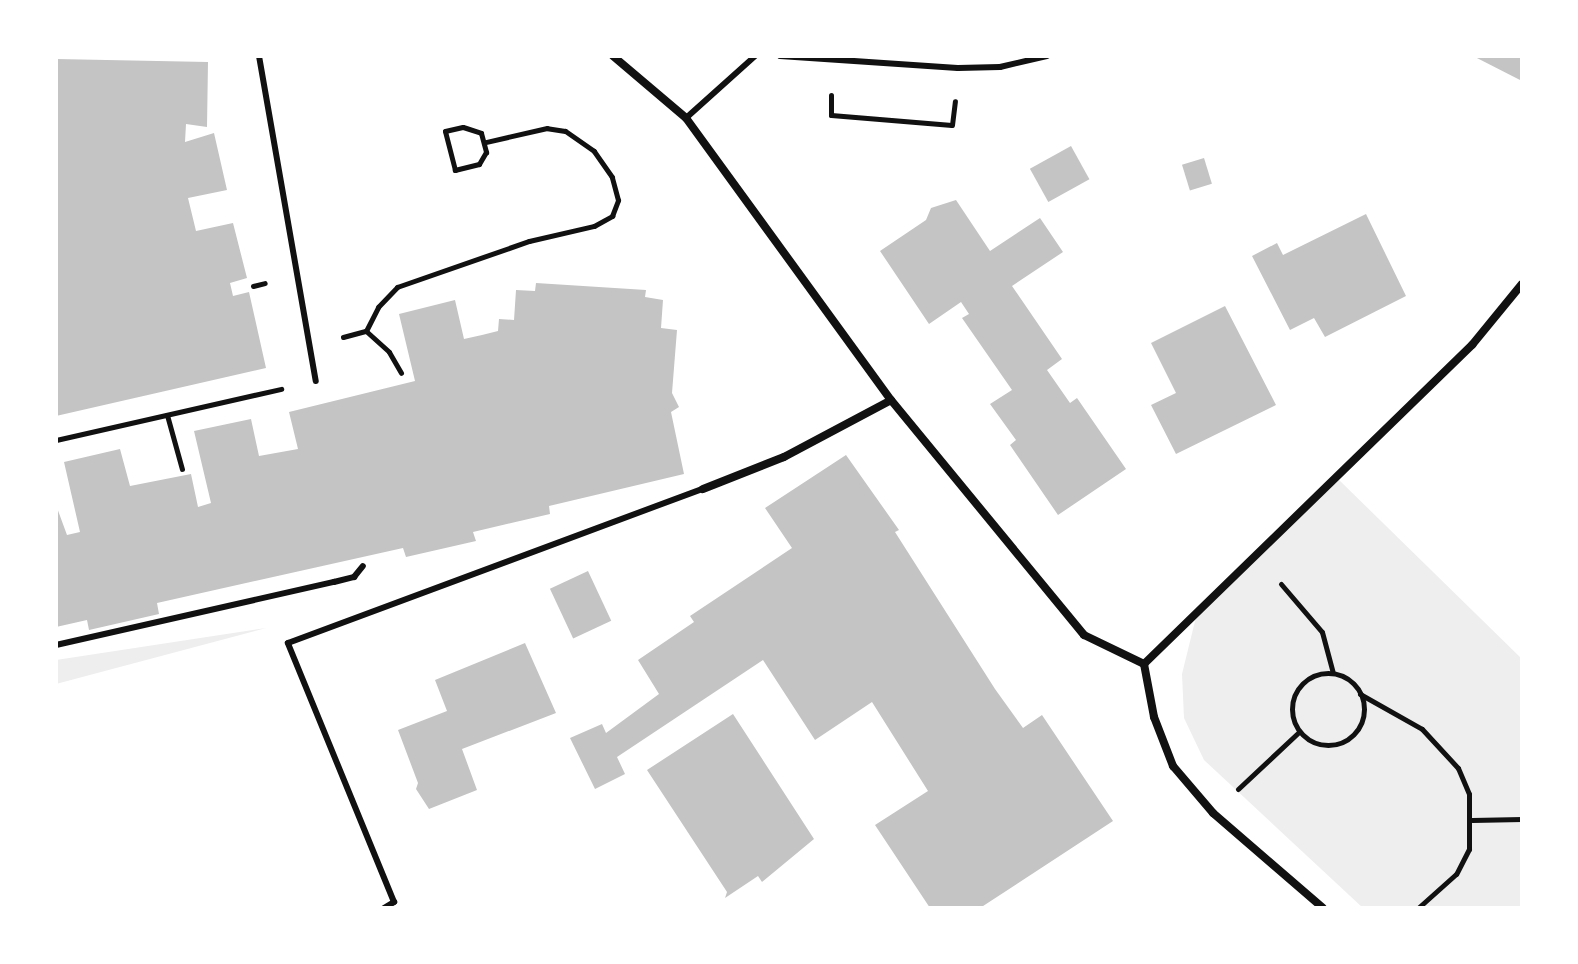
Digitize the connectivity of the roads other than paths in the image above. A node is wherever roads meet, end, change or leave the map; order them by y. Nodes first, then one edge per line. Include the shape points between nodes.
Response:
1 (259, 56) edge
2 (613, 56) edge
3 (755, 56) edge
4 (780, 56) edge
5 (1047, 56) edge
6 (686, 118) junction
7 (1522, 284) edge
8 (316, 381) road end
9 (891, 400) junction
10 (703, 489) joint
11 (363, 566) dead end
12 (56, 645) edge
13 (1144, 664) junction
14 (384, 908) edge
15 (1323, 908) edge

1 - 8 lane
2 - 6 street
3 - 6 lane
4 - 5 lane via 958,68 1000,67
6 - 9 street
7 - 13 street via 1472,345
9 - 10 street via 784,457
9 - 13 street via 1084,635
10 - 14 lane via 288,643 394,902
11 - 12 lane via 354,577
13 - 15 street via 1154,717 1173,766 1213,813

